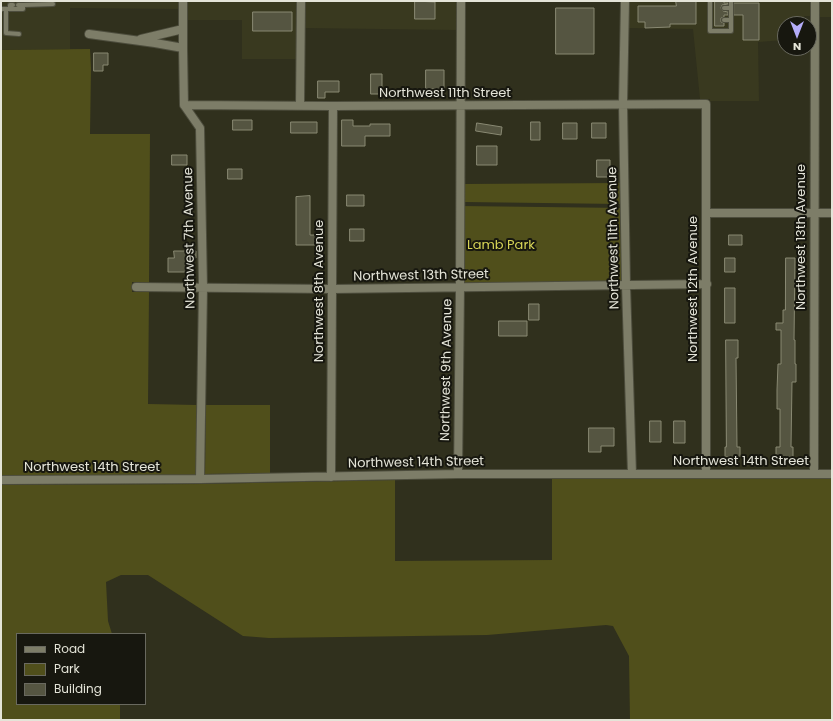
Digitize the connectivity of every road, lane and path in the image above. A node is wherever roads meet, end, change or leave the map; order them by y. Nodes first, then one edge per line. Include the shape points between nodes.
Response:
1 (183, 1) edge
2 (301, 1) edge
3 (461, 1) edge
4 (625, 1) edge
5 (710, 1) edge
6 (731, 1) edge
7 (815, 1) edge
8 (53, 4) dead end
9 (13, 5) dead end
10 (724, 8) dead end
11 (731, 8) junction
12 (6, 9) edge
13 (724, 20) dead end
14 (731, 20) junction
15 (183, 29) junction
16 (19, 34) dead end
17 (89, 34) dead end
18 (136, 40) junction
19 (183, 48) junction
20 (623, 104) junction
21 (706, 104) joint
22 (184, 105) junction
23 (300, 105) junction
24 (333, 106) junction
25 (461, 106) junction
26 (706, 213) junction
27 (814, 214) junction
28 (832, 214) edge
29 (706, 284) junction
30 (626, 285) junction
31 (136, 287) dead end
32 (203, 288) junction
33 (460, 288) junction
34 (332, 289) junction
35 (458, 474) junction
36 (632, 474) junction
37 (706, 474) junction
38 (814, 474) junction
39 (832, 474) edge
40 (331, 477) junction
41 (200, 479) junction
42 (1, 480) edge

1 - 15 street
2 - 23 street
3 - 25 street, Northwest 9th Avenue
4 - 20 street, Northwest 11th Avenue
5 - 14 lane via 710,31 731,31
6 - 11 lane
7 - 27 street, Northwest 13th Avenue
8 - 12 lane via 20,5 23,9
9 - 12 lane
10 - 11 lane
11 - 14 lane
12 - 16 lane via 6,34
13 - 14 lane
15 - 18 street
15 - 19 street
17 - 18 street
18 - 19 street
19 - 22 street
20 - 21 street, Northwest 11th Street
20 - 25 street, Northwest 11th Street
20 - 30 street, Northwest 11th Avenue
21 - 26 street, Northwest 12th Avenue
22 - 23 street, Northwest 11th Street
22 - 32 street, Northwest 7th Avenue via 200,128
23 - 24 street, Northwest 11th Street
24 - 25 street, Northwest 11th Street
24 - 34 street, Northwest 8th Avenue
25 - 33 street, Northwest 9th Avenue
26 - 27 street
26 - 29 street, Northwest 12th Avenue
27 - 28 street
27 - 38 street, Northwest 13th Avenue
29 - 30 street, Northwest 13th Street
29 - 37 street, Northwest 12th Avenue
30 - 33 street, Northwest 13th Street
30 - 36 street, Northwest 11th Avenue
31 - 32 street, Northwest 13th Street
32 - 34 street, Northwest 13th Street
32 - 41 street, Northwest 7th Avenue
33 - 34 street, Northwest 13th Street
33 - 35 street, Northwest 9th Avenue
34 - 40 street, Northwest 8th Avenue
35 - 36 street, Northwest 14th Street
35 - 40 street, Northwest 14th Street
36 - 37 street, Northwest 14th Street
37 - 38 street, Northwest 14th Street
38 - 39 street, Northwest 14th Street
40 - 41 street, Northwest 14th Street
41 - 42 street, Northwest 14th Street

